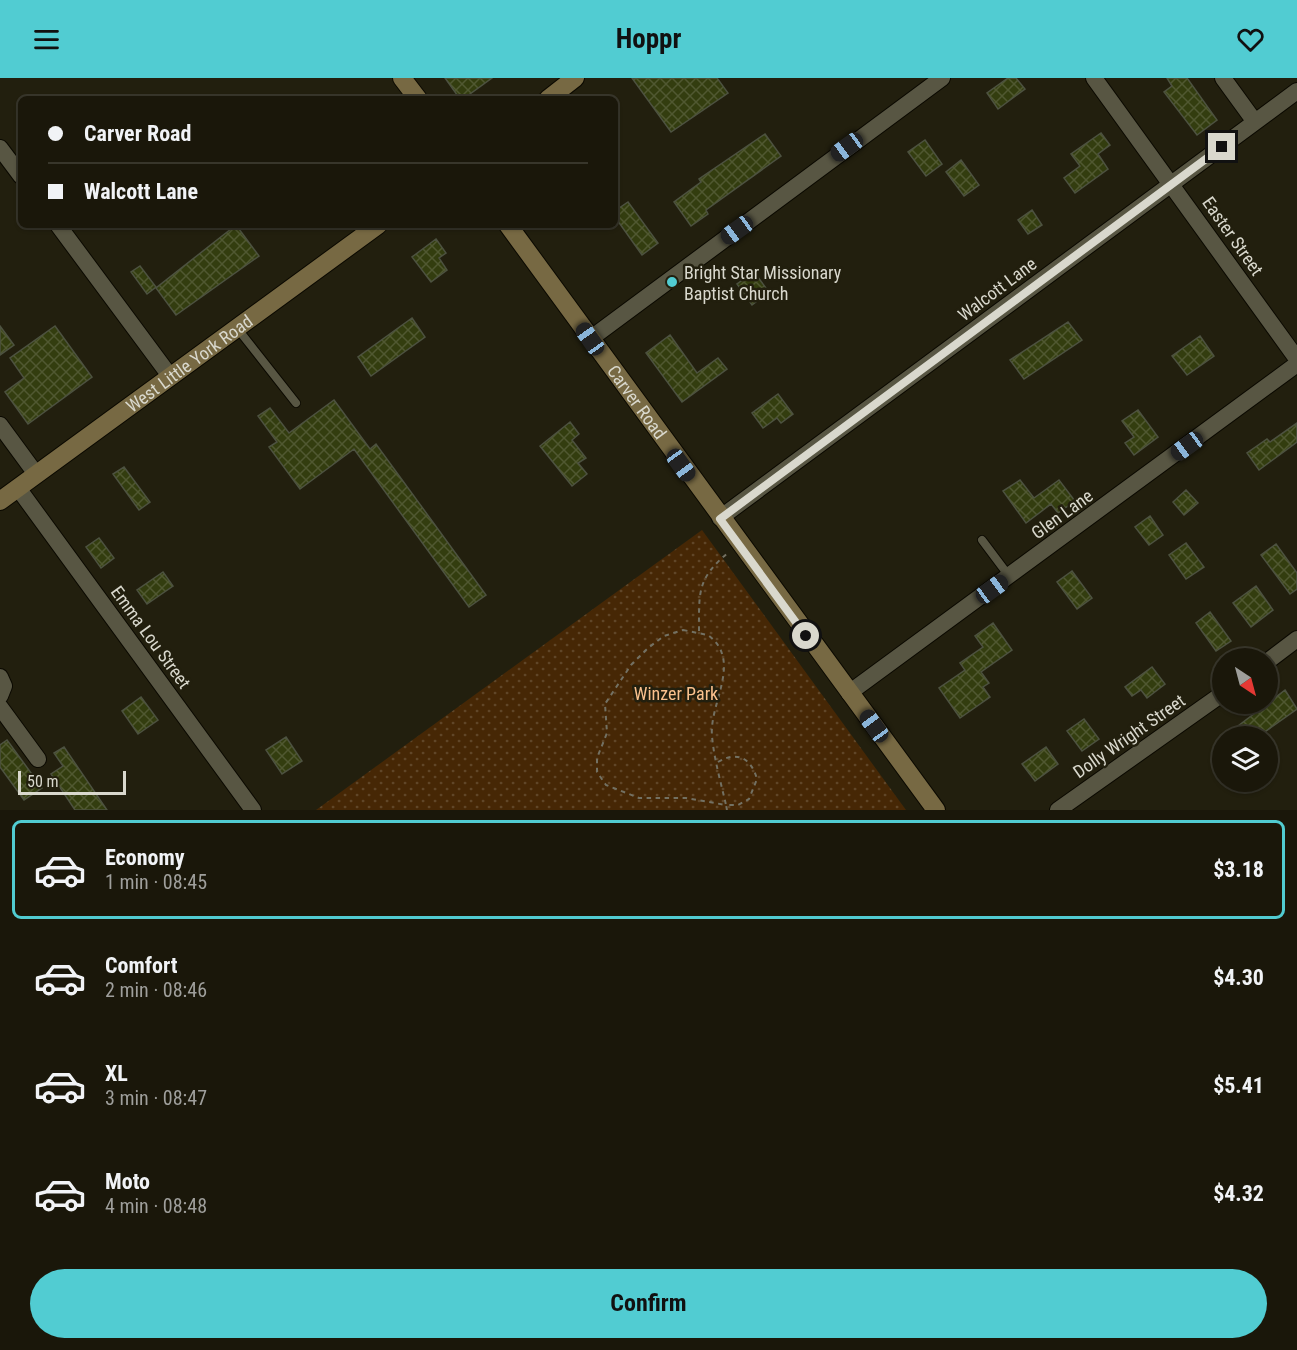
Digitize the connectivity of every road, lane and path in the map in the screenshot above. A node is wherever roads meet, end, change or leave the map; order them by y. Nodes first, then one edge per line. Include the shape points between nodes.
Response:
1 (402, 78) edge
2 (575, 78) edge
3 (942, 78) edge
4 (1094, 78) edge
5 (1223, 78) edge
6 (1297, 91) edge
7 (416, 96) edge
8 (552, 96) edge
9 (1255, 122) junction
10 (0, 148) edge
11 (18, 172) edge
12 (1172, 183) junction
13 (60, 228) edge
14 (374, 228) edge
15 (510, 228) edge
16 (237, 327) junction
17 (590, 339) junction
18 (1297, 359) edge
19 (1297, 364) edge
20 (170, 376) junction
21 (296, 403) dead end
22 (0, 425) edge
23 (36, 474) junction
24 (18, 488) junction
25 (0, 501) edge
26 (720, 519) junction
27 (982, 540) dead end
28 (739, 544) junction
29 (1010, 576) junction
30 (699, 631) junction
31 (1297, 639) edge
32 (1278, 653) edge
33 (0, 677) edge
34 (849, 693) junction
35 (0, 696) edge
36 (1212, 701) edge
37 (0, 707) edge
38 (38, 759) dead end
39 (717, 762) junction
40 (726, 805) junction
41 (253, 810) edge
42 (727, 810) edge
43 (936, 810) edge
44 (1059, 810) edge

1 - 7 street
2 - 8 street
3 - 17 street
4 - 12 street, Easter Street
5 - 9 street
6 - 9 street, Walcott Lane
9 - 12 street, Walcott Lane
10 - 11 street
12 - 18 street, Easter Street
12 - 26 street, Walcott Lane
13 - 20 street
14 - 16 street, West Little York Road
15 - 17 street, Carver Road
16 - 20 street, West Little York Road
16 - 21 lane
17 - 26 street, Carver Road
19 - 29 street, Glen Lane
20 - 23 street, West Little York Road
22 - 23 street
23 - 24 street, West Little York Road
24 - 25 street, West Little York Road
24 - 41 street, Emma Lou Street
26 - 28 street, Carver Road
27 - 29 lane
28 - 30 path via 705,576
28 - 34 street, Carver Road
29 - 34 street, Glen Lane
30 - 39 path via 713,639 723,656 712,735
30 - 40 path via 673,631 631,665 604,705 607,733 597,758 597,772 606,785 639,798 686,798
31 - 32 street
33 - 35 street via 4,686
34 - 43 street, Carver Road
36 - 44 street, Dolly Wright Street
37 - 38 street
39 - 40 path
39 - 40 path via 738,755 748,761 757,779 749,799 738,805
40 - 42 path

